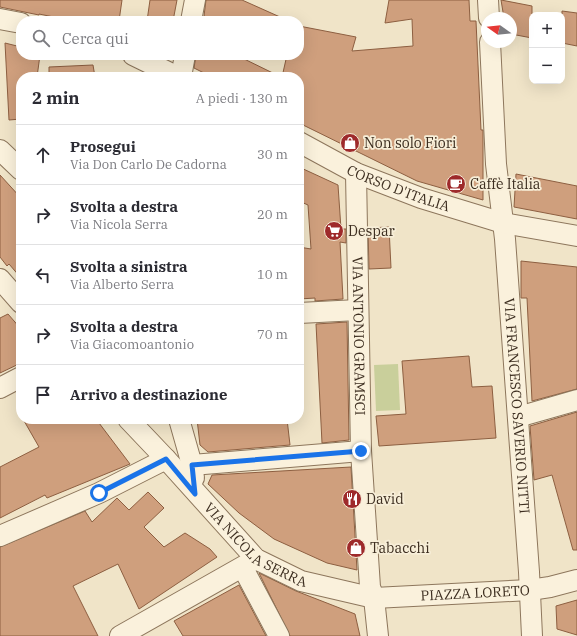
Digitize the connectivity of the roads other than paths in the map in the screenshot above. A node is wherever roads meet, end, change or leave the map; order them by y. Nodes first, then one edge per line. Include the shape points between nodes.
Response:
1 (195, 0) edge
2 (488, 0) edge
3 (489, 12) edge
4 (192, 16) edge
5 (0, 19) edge
6 (16, 22) edge
7 (490, 48) edge
8 (144, 60) edge
9 (184, 60) edge
10 (169, 72) edge
11 (181, 72) edge
12 (304, 145) edge
13 (0, 150) edge
14 (16, 165) edge
15 (356, 173) junction
16 (503, 222) junction
17 (577, 236) edge
18 (0, 279) edge
19 (16, 297) edge
20 (358, 310) junction
21 (304, 313) edge
22 (16, 380) edge
23 (0, 388) edge
24 (577, 400) edge
25 (518, 417) junction
26 (133, 424) edge
27 (180, 424) edge
28 (361, 451) junction
29 (166, 459) junction
30 (192, 465) junction
31 (195, 494) junction
32 (0, 536) edge
33 (249, 563) junction
34 (577, 580) edge
35 (530, 590) junction
36 (374, 598) junction
37 (120, 636) edge
38 (279, 636) edge
39 (378, 636) edge
40 (532, 636) edge

1 - 4 street
2 - 3 street
5 - 6 street
7 - 16 street, VIA FRANCESCO SAVERIO NITTI via 496,164
8 - 10 street
9 - 11 street
12 - 15 street, CORSO D'ITALIA
13 - 14 street
15 - 16 street, CORSO D'ITALIA via 420,198
15 - 20 street, VIA ANTONIO GRAMSCI
16 - 17 street, CORSO D'ITALIA
16 - 25 street, VIA FRANCESCO SAVERIO NITTI
18 - 19 street
20 - 21 street
20 - 28 street, VIA ANTONIO GRAMSCI
22 - 23 street
24 - 25 street
25 - 35 street, VIA FRANCESCO SAVERIO NITTI
26 - 29 street, VIA NICOLA SERRA
27 - 30 street
28 - 30 street
28 - 36 street via 370,587
29 - 31 street, VIA NICOLA SERRA
29 - 32 street via 99,493
30 - 31 street
31 - 33 street, VIA NICOLA SERRA
33 - 36 street, VIA NICOLA SERRA via 301,582
33 - 37 street
33 - 38 street
34 - 35 street
35 - 36 street, PIAZZA LORETO
35 - 40 street, PIAZZA LORETO
36 - 39 street

